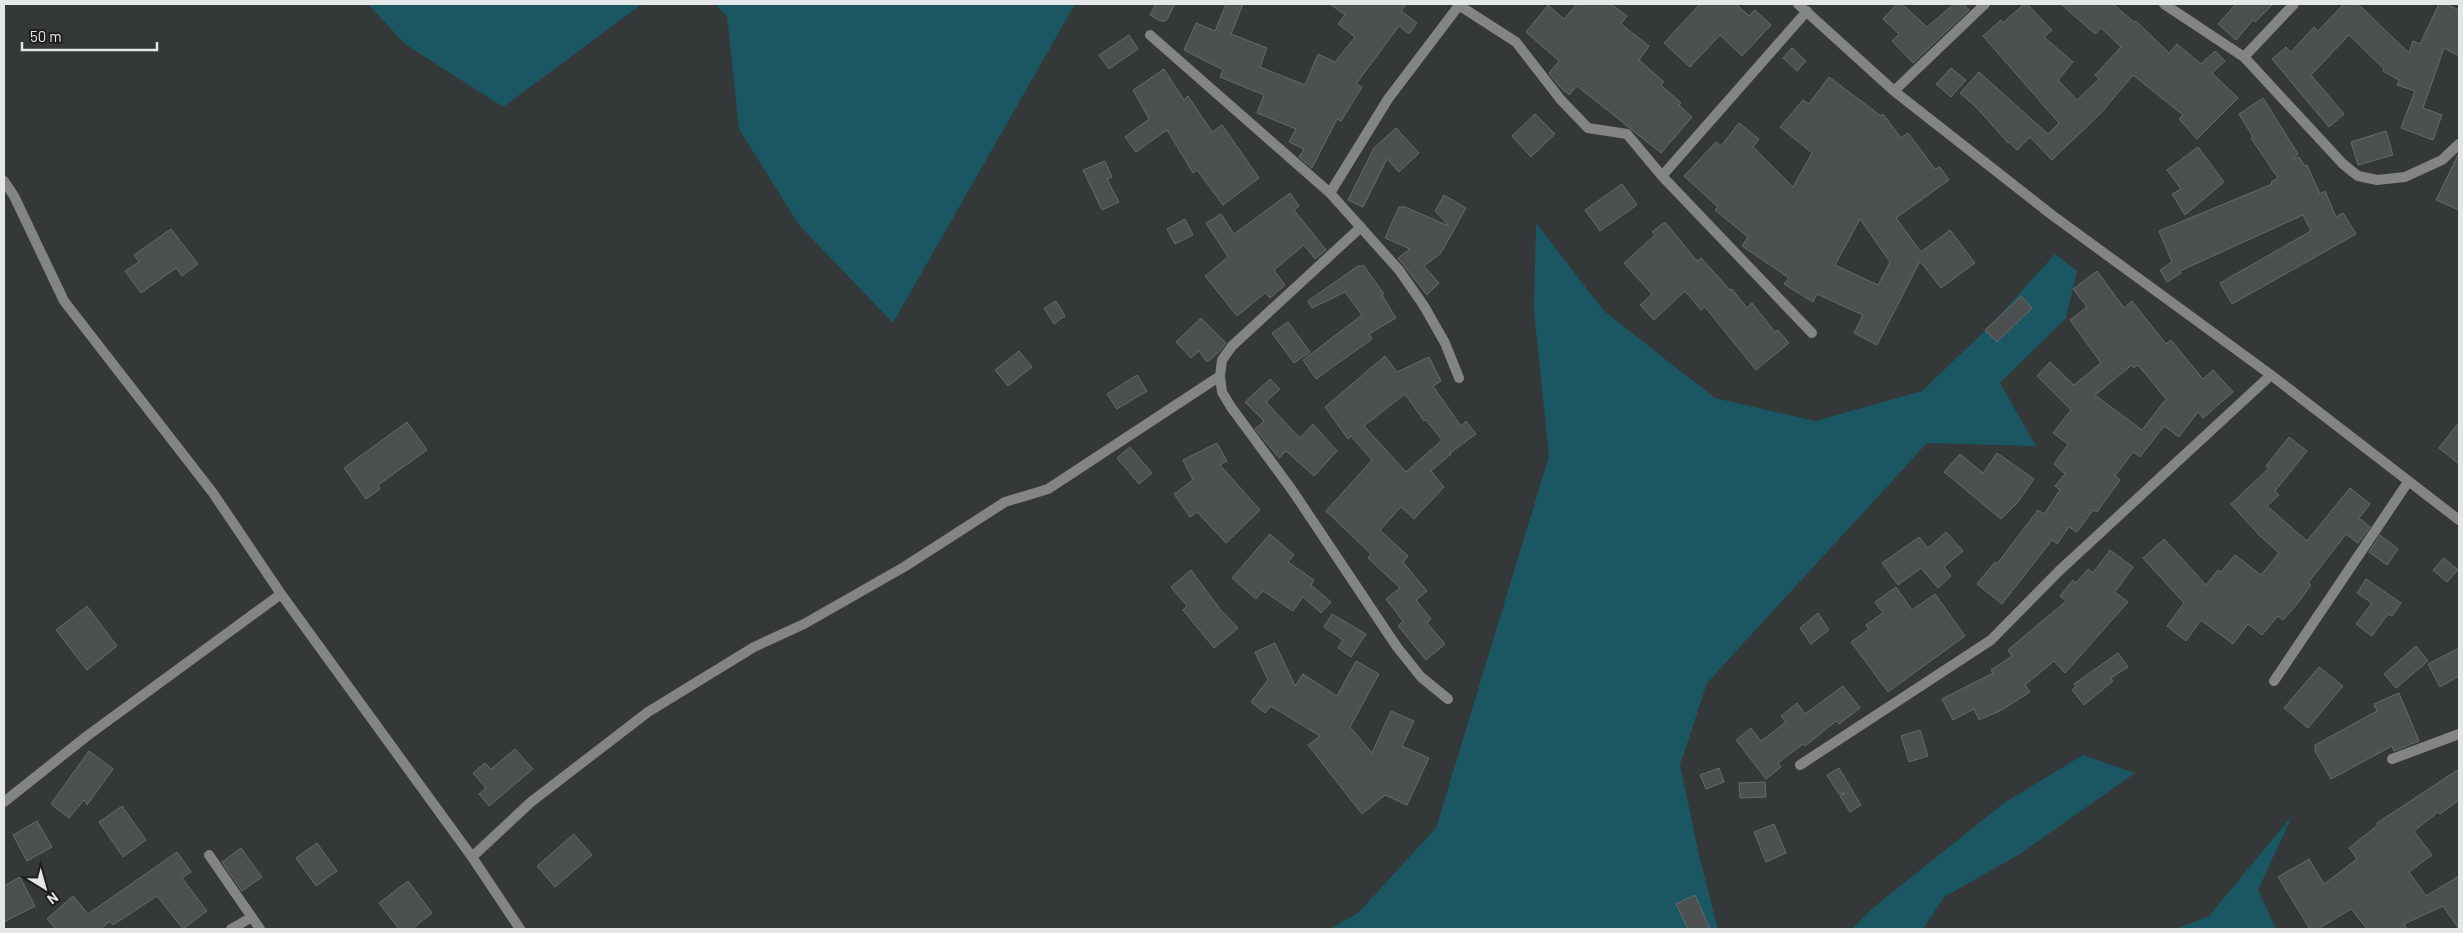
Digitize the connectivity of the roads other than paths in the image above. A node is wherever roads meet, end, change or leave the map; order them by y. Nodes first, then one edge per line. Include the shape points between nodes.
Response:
1 (1459, 4) edge
2 (1798, 4) edge
3 (1985, 4) edge
4 (2164, 4) edge
5 (2294, 4) edge
6 (1807, 11) junction
7 (1150, 35) dead end
8 (2244, 57) junction
9 (1894, 91) junction
10 (2459, 144) edge
11 (1662, 176) junction
12 (4, 181) edge
13 (1330, 193) junction
14 (1361, 227) junction
15 (1812, 333) dead end
16 (2271, 375) junction
17 (1220, 376) junction
18 (1459, 378) dead end
19 (2408, 482) junction
20 (2459, 520) edge
21 (281, 594) junction
22 (2274, 681) dead end
23 (1448, 699) dead end
24 (2459, 734) edge
25 (2392, 759) dead end
26 (1800, 765) dead end
27 (4, 802) edge
28 (209, 854) dead end
29 (472, 856) junction
30 (252, 917) junction
31 (231, 929) edge
32 (260, 929) edge
33 (520, 929) edge

1 - 11 street via 1516,42 1561,100 1588,128 1627,134
1 - 13 street via 1388,99
2 - 6 street
3 - 9 street
4 - 8 street
5 - 8 street
6 - 9 street
6 - 11 street
7 - 13 street
8 - 10 street via 2343,164 2358,176 2377,180 2405,176 2442,160
9 - 16 street via 2052,215
11 - 15 street
12 - 21 street via 64,301 213,493
13 - 14 street
14 - 17 street via 1232,346 1222,360
14 - 18 street via 1399,270 1424,306 1445,343
16 - 19 street
16 - 26 street via 2059,571 1991,640
17 - 23 street via 1222,392 1231,407 1292,490 1397,648 1421,677
17 - 29 street via 1048,489 1005,502 904,567 804,624 754,647 648,712 531,802
19 - 20 street
19 - 22 street
21 - 27 street via 87,736
21 - 29 street
24 - 25 street
28 - 30 street
29 - 33 street
30 - 31 street
30 - 32 street

